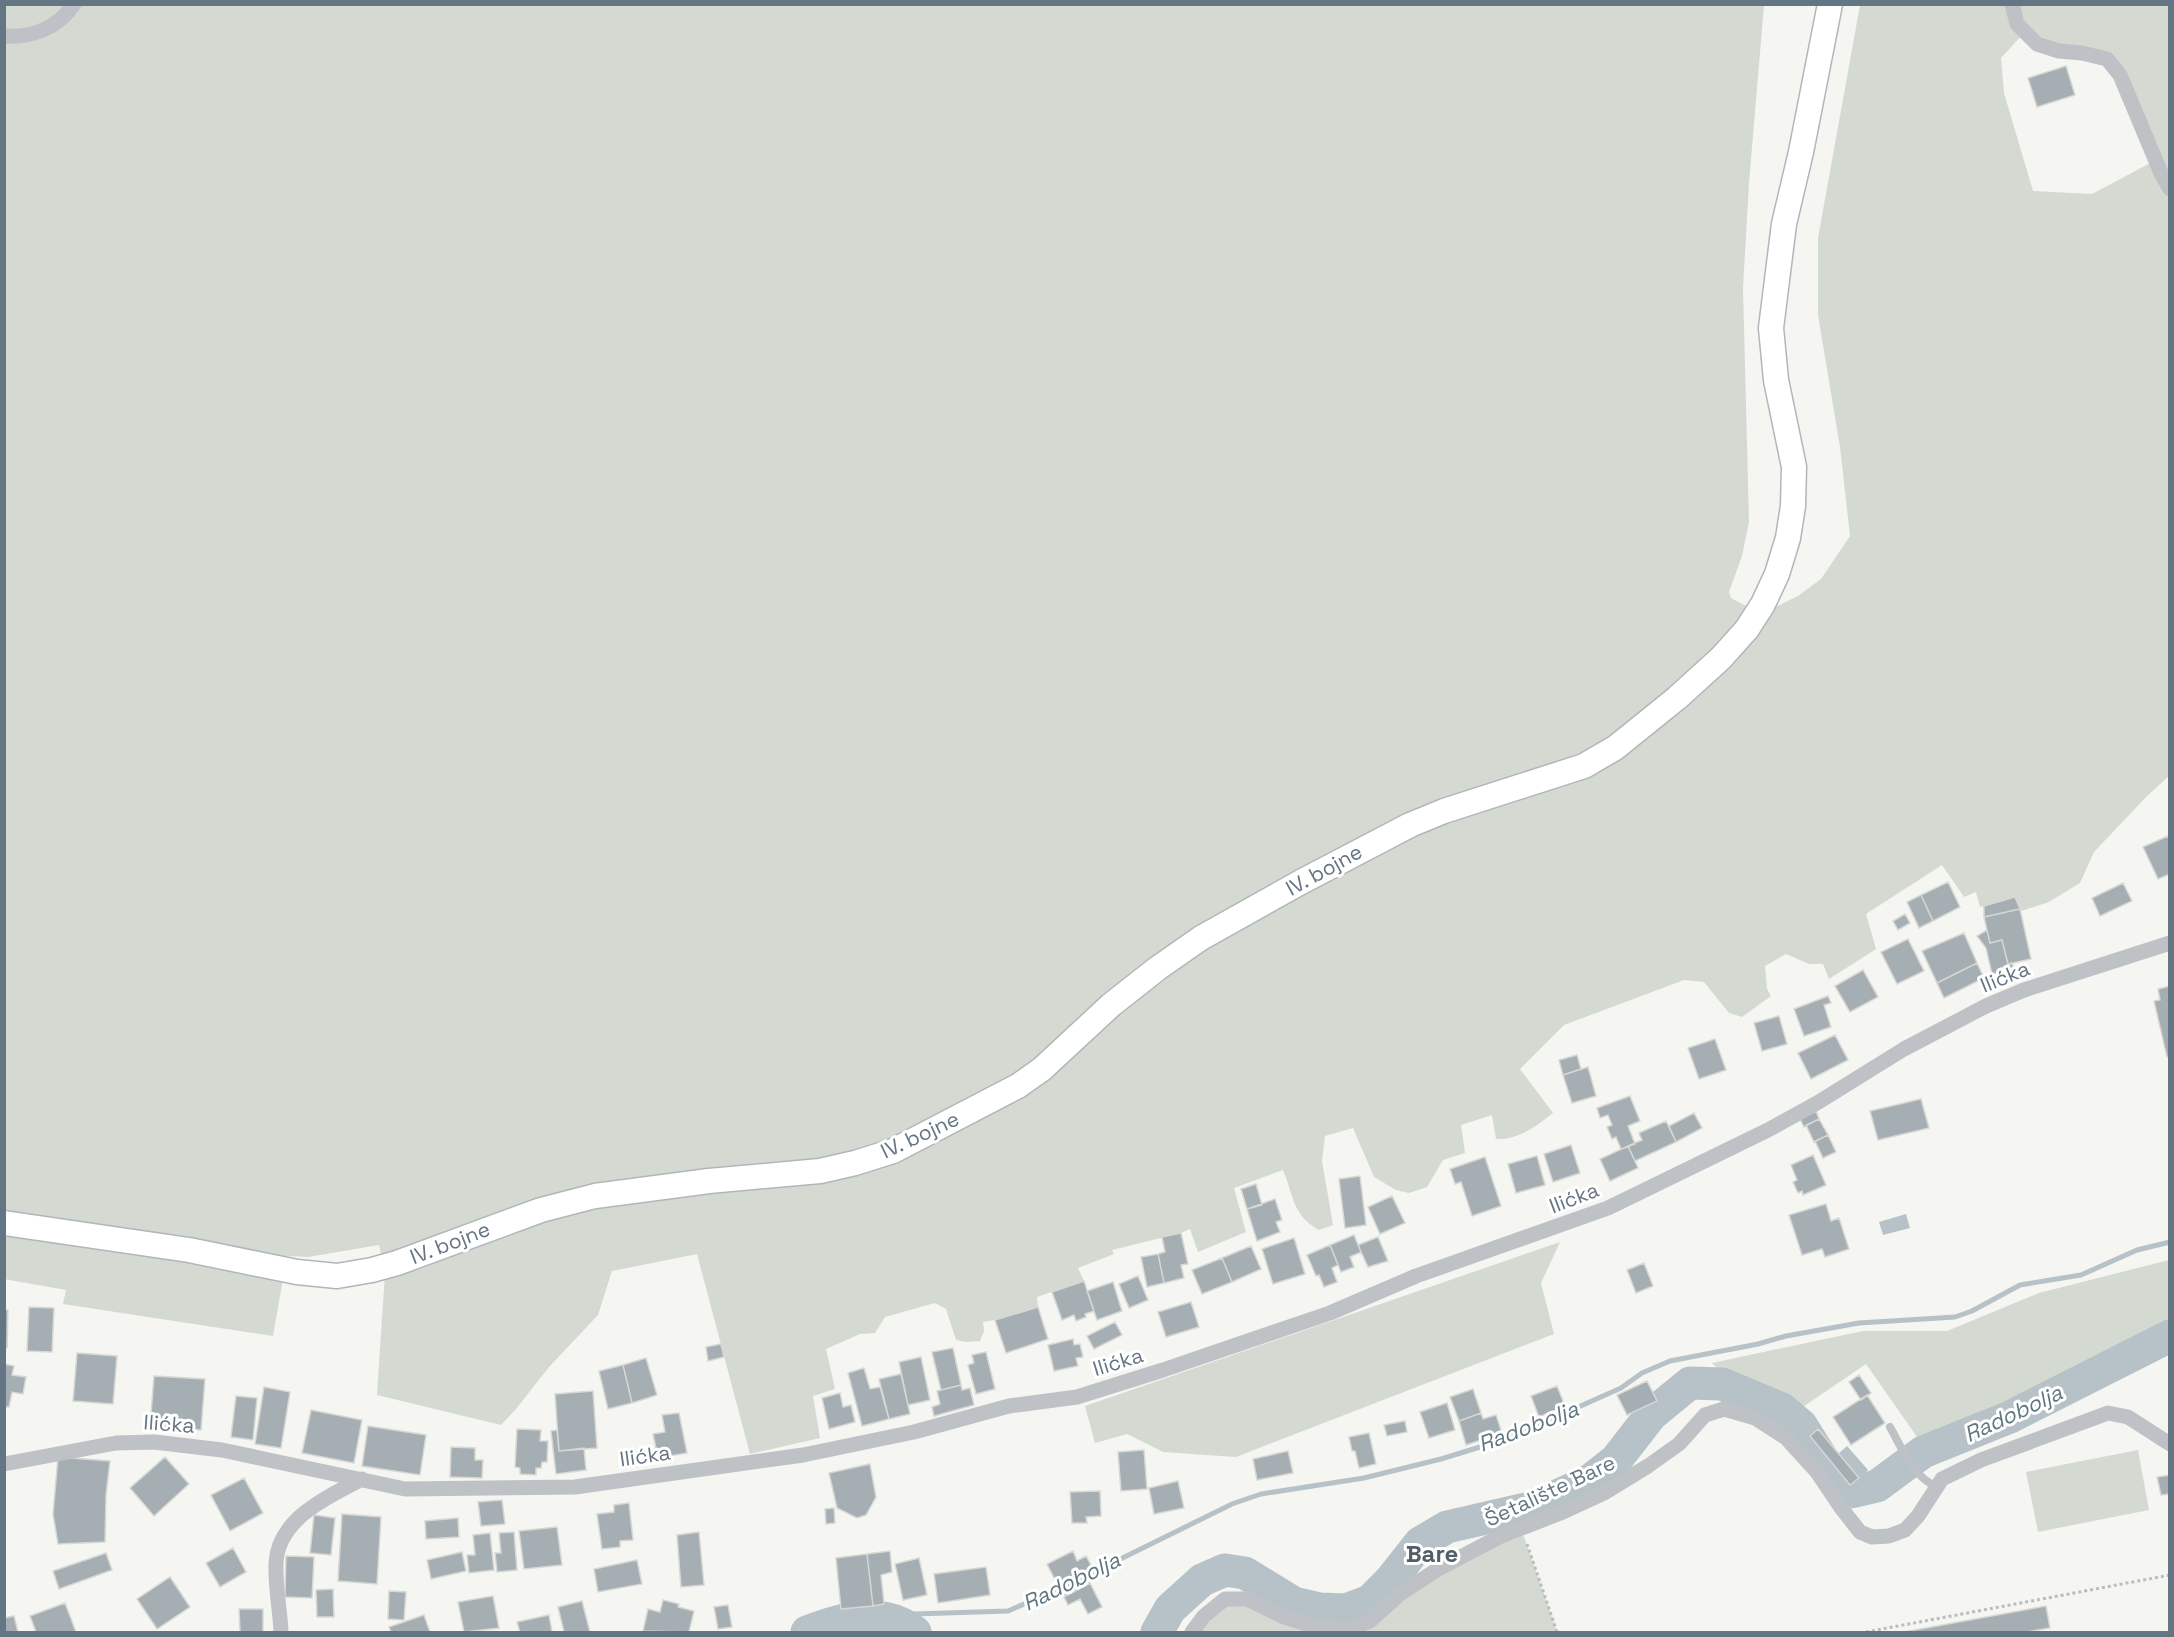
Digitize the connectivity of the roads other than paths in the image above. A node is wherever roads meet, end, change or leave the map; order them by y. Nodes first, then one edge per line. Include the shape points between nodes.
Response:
1 (74, 4) edge
2 (1830, 4) edge
3 (2012, 4) edge
4 (4, 36) edge
5 (2169, 189) edge
6 (2169, 943) edge
7 (4, 1222) edge
8 (1890, 1427) dead end
9 (2169, 1444) edge
10 (4, 1464) edge
11 (362, 1479) junction
12 (1937, 1487) junction
13 (280, 1632) edge
14 (1192, 1632) edge

1 - 4 street via 54,26 37,34
2 - 7 main road, IV. bojne via 1784,224 1771,328 1776,380 1794,466 1788,538 1777,574 1747,629 1677,698 1615,748 1584,766 1410,825 1201,938 1111,1005 1018,1086 893,1151 820,1171 594,1196 541,1210 397,1263 337,1276
3 - 5 street via 2017,24 2037,44 2108,59 2120,75
6 - 11 street, Ilićka via 1986,1006 1904,1049 1786,1120 1608,1208 1416,1276 1330,1313 1077,1397 1009,1406 914,1432 803,1455 575,1487 405,1489
8 - 12 lane via 1915,1468 1927,1483
9 - 12 street, Šetalište Bare via 2127,1417 2108,1413 1981,1460 1942,1479
10 - 11 street, Ilićka via 116,1443 154,1442 222,1450
11 - 13 street via 328,1497 294,1522 282,1537 276,1561
12 - 14 street, Šetalište Bare via 1905,1530 1872,1537 1860,1532 1817,1472 1786,1438 1755,1418 1724,1409 1706,1415 1679,1444 1604,1493 1501,1536 1438,1569 1400,1594 1370,1621 1349,1629 1317,1627 1247,1599 1225,1599

